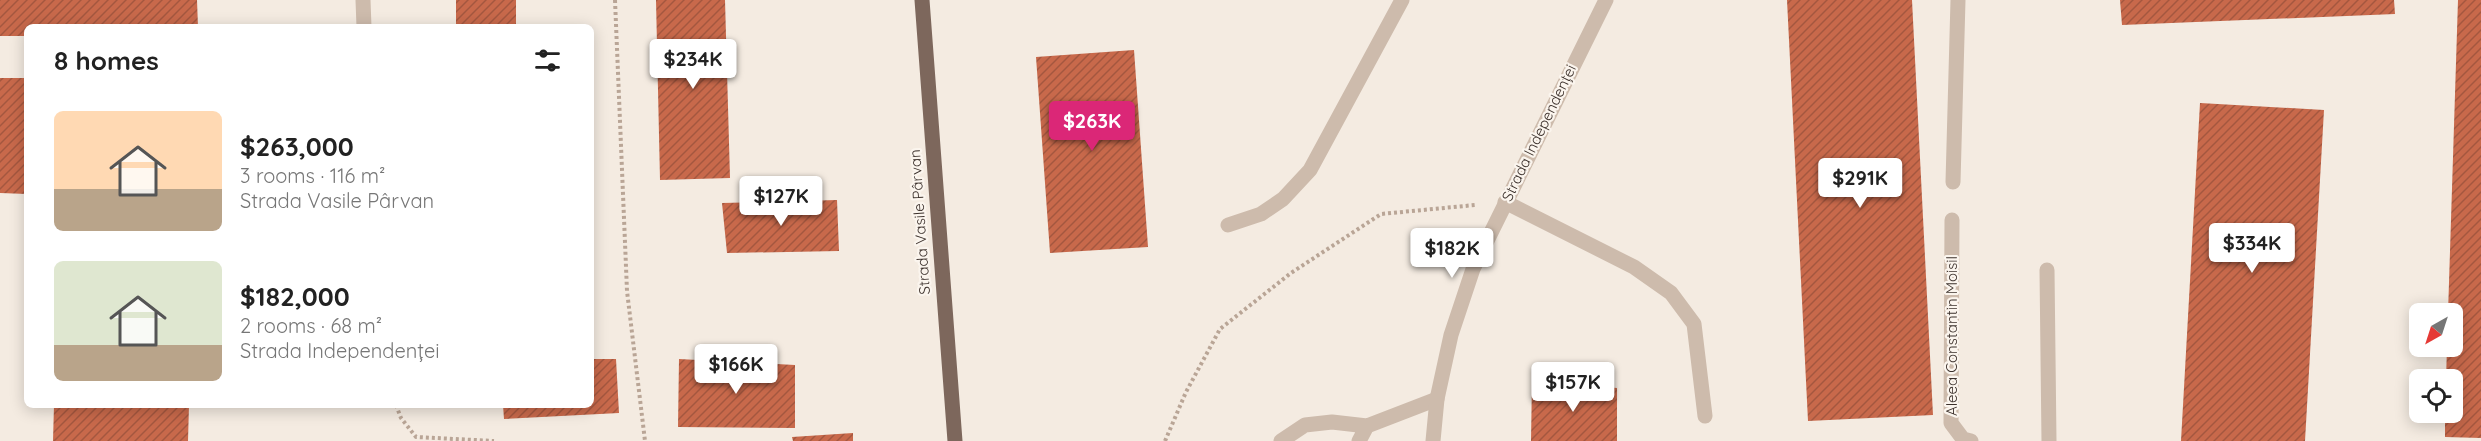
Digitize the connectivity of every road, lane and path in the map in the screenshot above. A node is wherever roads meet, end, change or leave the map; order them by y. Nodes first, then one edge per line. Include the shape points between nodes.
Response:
1 (363, 0) edge
2 (615, 0) edge
3 (922, 0) edge
4 (1402, 0) edge
5 (1606, 0) edge
6 (1958, 0) edge
7 (363, 24) edge
8 (1953, 182) dead end
9 (1505, 202) junction
10 (1952, 220) dead end
11 (1228, 225) dead end
12 (2047, 270) dead end
13 (1437, 399) junction
14 (397, 408) edge
15 (1704, 416) dead end
16 (1367, 426) junction
17 (494, 441) edge
18 (645, 441) edge
19 (955, 441) edge
20 (1165, 441) edge
21 (1281, 441) edge
22 (1359, 441) edge
23 (1433, 441) edge
24 (1971, 441) edge
25 (2049, 441) edge

1 - 7 street
2 - 18 path via 627,291
3 - 19 main road, Strada Vasile Pârvan
4 - 11 street via 1310,170 1283,200 1261,214
5 - 9 street, Strada Independenței
6 - 8 street
9 - 13 street, Strada Independenței via 1473,269 1451,335
9 - 15 street via 1634,267 1671,293 1694,324
9 - 20 path via 1381,214 1291,273 1220,329
10 - 24 street, Aleea Constantin Moisil via 1951,423 1963,439
12 - 25 street
13 - 16 street
13 - 23 street, Strada Independenței
14 - 17 path via 416,437
16 - 21 street via 1332,422 1305,425
16 - 22 street

